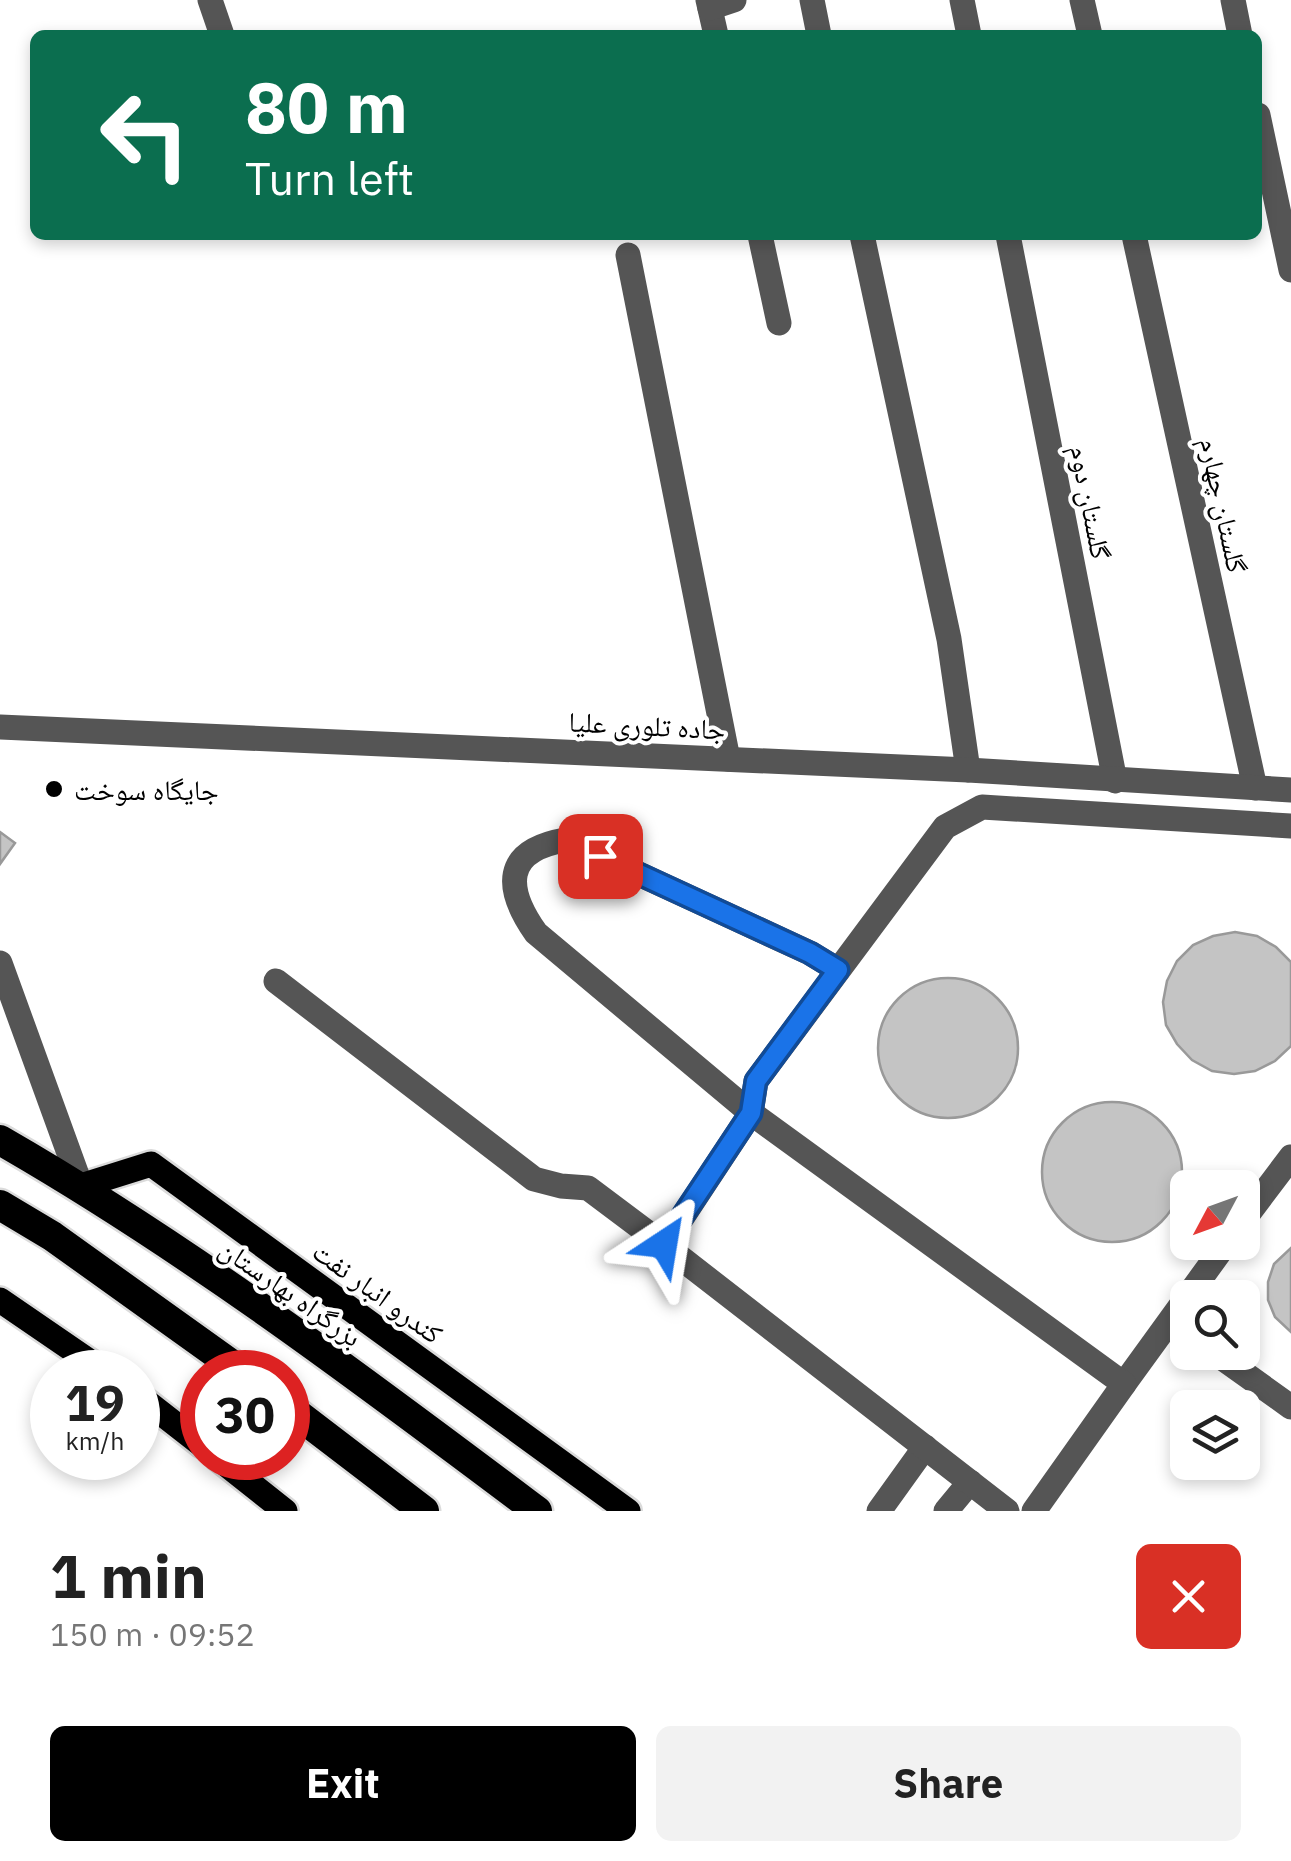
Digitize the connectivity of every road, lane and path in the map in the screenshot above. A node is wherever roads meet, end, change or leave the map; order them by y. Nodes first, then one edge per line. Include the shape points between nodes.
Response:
1 (210, 0) edge
2 (812, 0) edge
3 (962, 0) edge
4 (1082, 0) edge
5 (1233, 0) edge
6 (717, 3) edge
7 (220, 30) edge
8 (716, 30) edge
9 (818, 30) edge
10 (968, 30) edge
11 (1089, 30) edge
12 (1239, 30) edge
13 (1262, 134) edge
14 (761, 240) edge
15 (863, 240) edge
16 (1009, 240) edge
17 (1135, 240) edge
18 (628, 255) dead end
19 (1291, 270) edge
20 (780, 323) dead end
21 (0, 726) edge
22 (728, 759) junction
23 (968, 770) junction
24 (1115, 781) junction
25 (1255, 788) junction
26 (1291, 790) edge
27 (1291, 826) edge
28 (0, 963) edge
29 (838, 970) junction
30 (276, 981) dead end
31 (751, 1113) junction
32 (0, 1140) edge
33 (1291, 1157) edge
34 (81, 1186) junction
35 (1260, 1198) edge
36 (0, 1205) edge
37 (664, 1244) junction
38 (0, 1300) edge
39 (1170, 1335) edge
40 (74, 1350) edge
41 (211, 1350) edge
42 (1239, 1370) edge
43 (1124, 1384) junction
44 (1291, 1407) edge
45 (160, 1412) edge
46 (310, 1423) edge
47 (180, 1427) edge
48 (925, 1447) junction
49 (246, 1480) edge
50 (970, 1482) junction
51 (285, 1511) edge
52 (424, 1511) edge
53 (537, 1511) edge
54 (628, 1511) edge
55 (880, 1511) edge
56 (946, 1511) edge
57 (1007, 1511) edge
58 (1034, 1511) edge

1 - 7 street
2 - 9 street
3 - 10 street
4 - 11 street
5 - 12 street
6 - 8 street
13 - 19 street
14 - 20 street
15 - 23 street via 949,639
16 - 24 street, گلستان دوم
17 - 25 street, گلستان چهارم
18 - 22 street
21 - 22 street, جاده تلوری علیا
22 - 23 street, جاده تلوری علیا
23 - 24 street, جاده تلوری علیا
24 - 25 street, جاده تلوری علیا
25 - 26 street, جاده تلوری علیا
27 - 29 street via 982,807 945,827
28 - 34 street
29 - 31 street via 756,1081
29 - 31 street via 565,840 538,845 523,860 514,896 536,934
30 - 37 street via 534,1179 588,1188
31 - 37 street
31 - 43 street
32 - 34 highway, بزرگراه بهارستان
33 - 35 street
34 - 53 highway, بزرگراه بهارستان via 379,1392
34 - 54 main road, کندرو انبار نفت via 151,1164
36 - 41 highway
37 - 48 street
38 - 40 main road
39 - 43 street
42 - 44 street
43 - 58 street
45 - 47 main road
46 - 52 highway
48 - 50 street
48 - 55 street
49 - 51 main road
50 - 56 street
50 - 57 street

